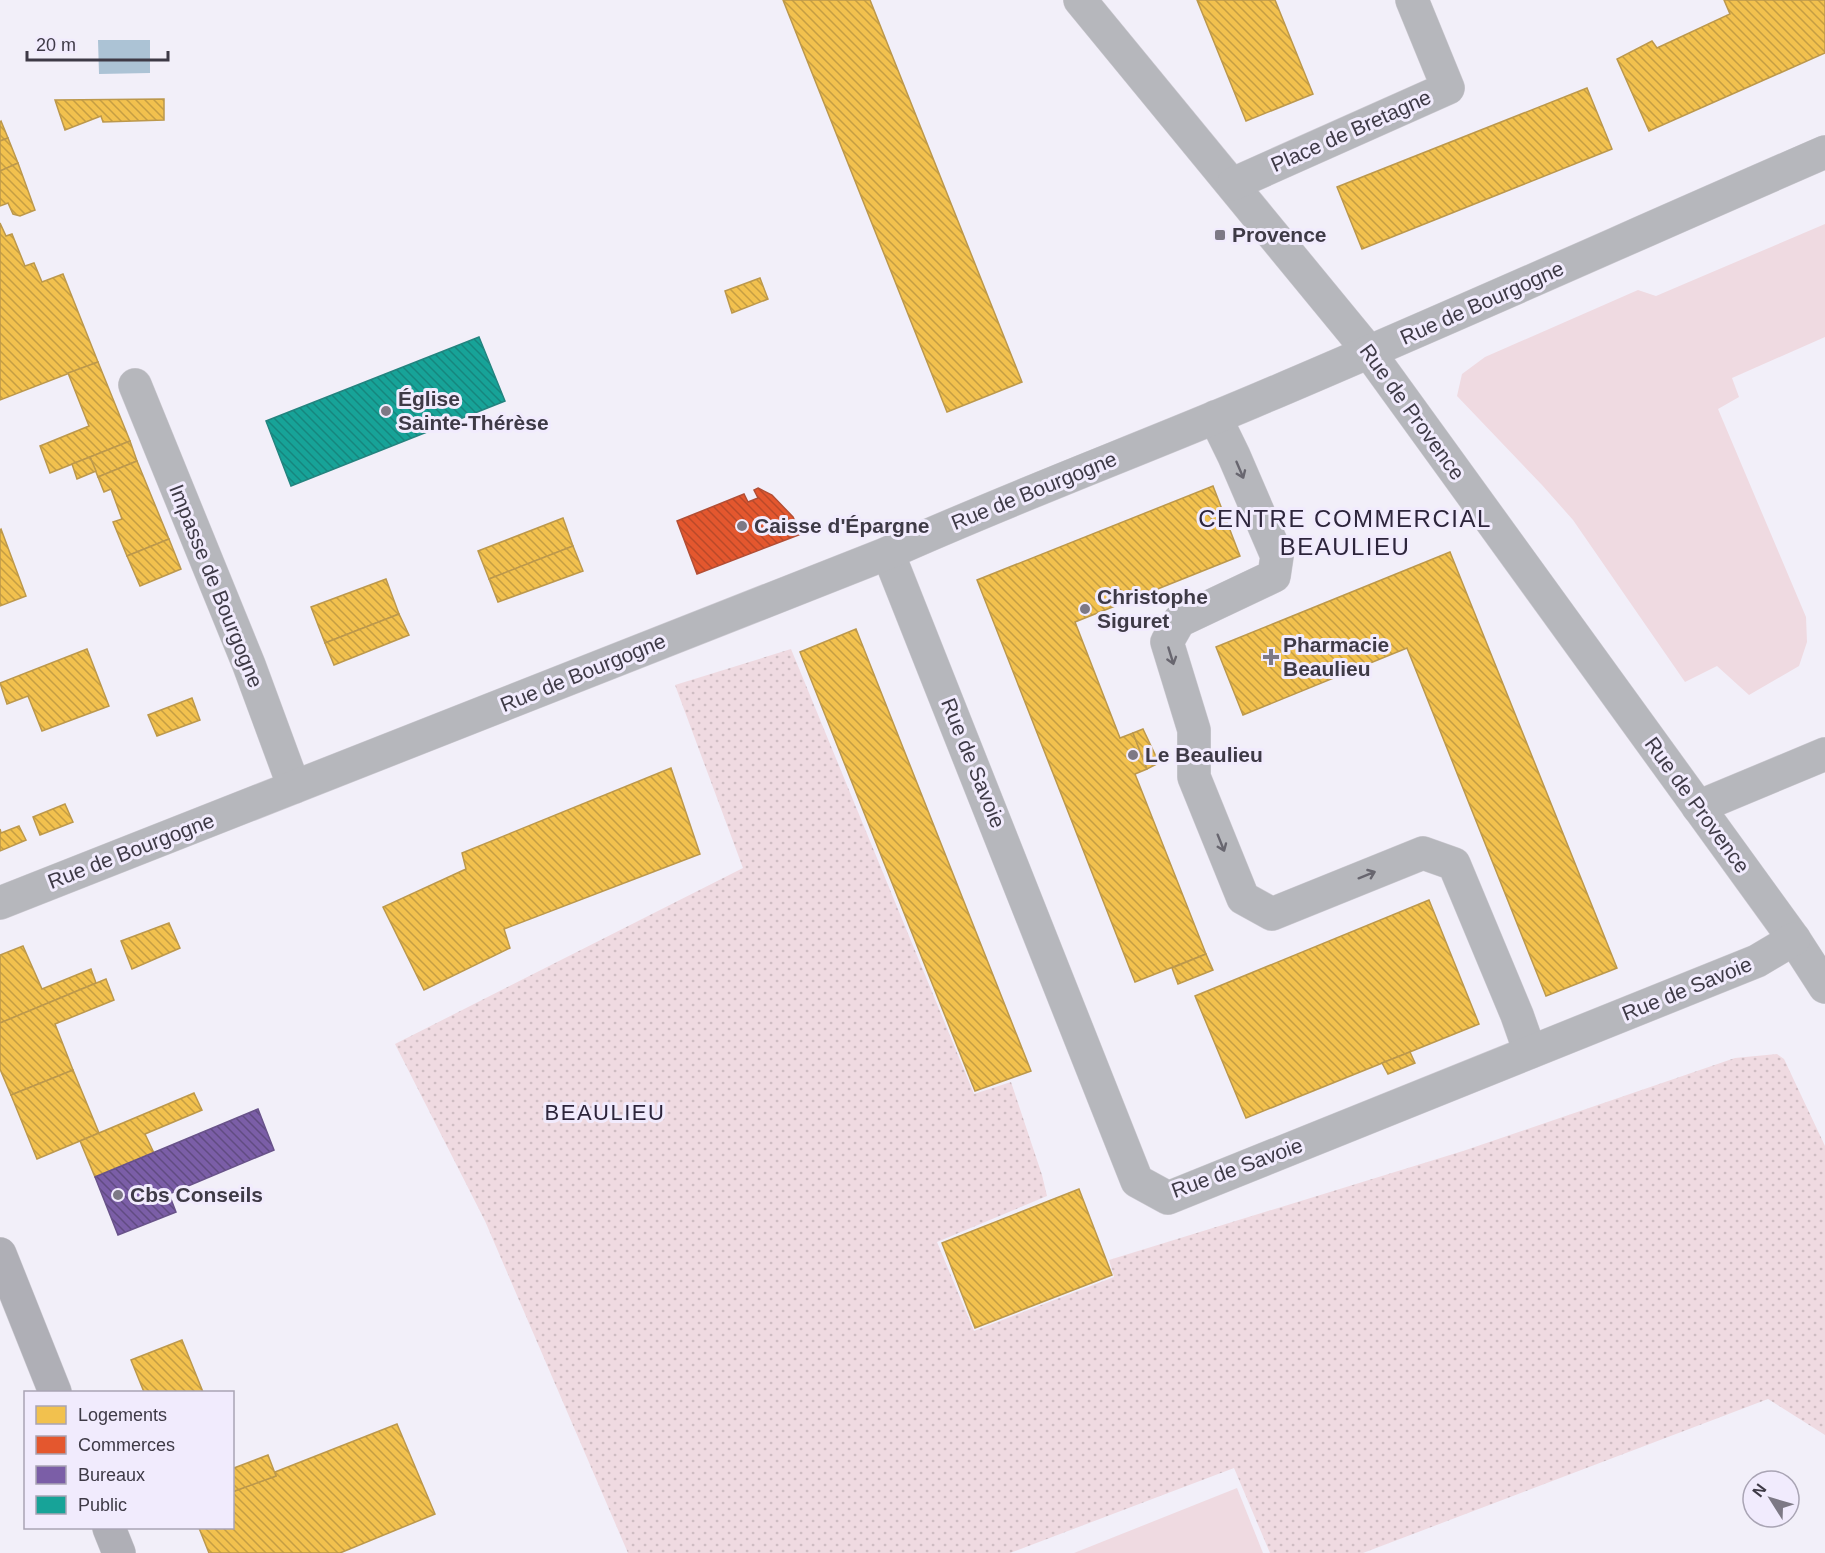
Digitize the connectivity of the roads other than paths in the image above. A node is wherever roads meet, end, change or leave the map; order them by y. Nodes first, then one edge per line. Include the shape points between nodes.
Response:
1 (1080, 0) edge
2 (1412, 0) edge
3 (1825, 152) edge
4 (1233, 184) junction
5 (1369, 352) junction
6 (135, 385) dead end
7 (1215, 417) junction
8 (888, 553) junction
9 (1825, 754) edge
10 (294, 787) junction
11 (1698, 807) junction
12 (0, 903) edge
13 (1794, 939) junction
14 (1825, 987) edge
15 (1530, 1052) junction
16 (0, 1254) edge
17 (55, 1391) edge
18 (110, 1529) edge
19 (119, 1553) edge

1 - 4 street, Rue de Provence
2 - 4 street, Place de Bretagne via 1448,88
3 - 5 street, Rue de Bourgogne
4 - 5 street, Rue de Provence
5 - 7 street, Rue de Bourgogne
5 - 11 street, Rue de Provence
6 - 10 street, Impasse de Bourgogne via 249,665
7 - 8 street, Rue de Bourgogne
7 -> 15 street via 1277,556 1274,576 1179,621 1167,642 1194,730 1194,777 1243,898 1272,914 1423,853 1454,864
8 - 10 street, Rue de Bourgogne
8 - 15 street, Rue de Savoie via 1137,1181 1168,1198
9 - 11 street
10 - 12 street, Rue de Bourgogne
11 - 13 street, Rue de Provence
13 - 14 street, Rue de Provence
13 - 15 street, Rue de Savoie via 1757,961
16 - 17 main road
18 - 19 main road

